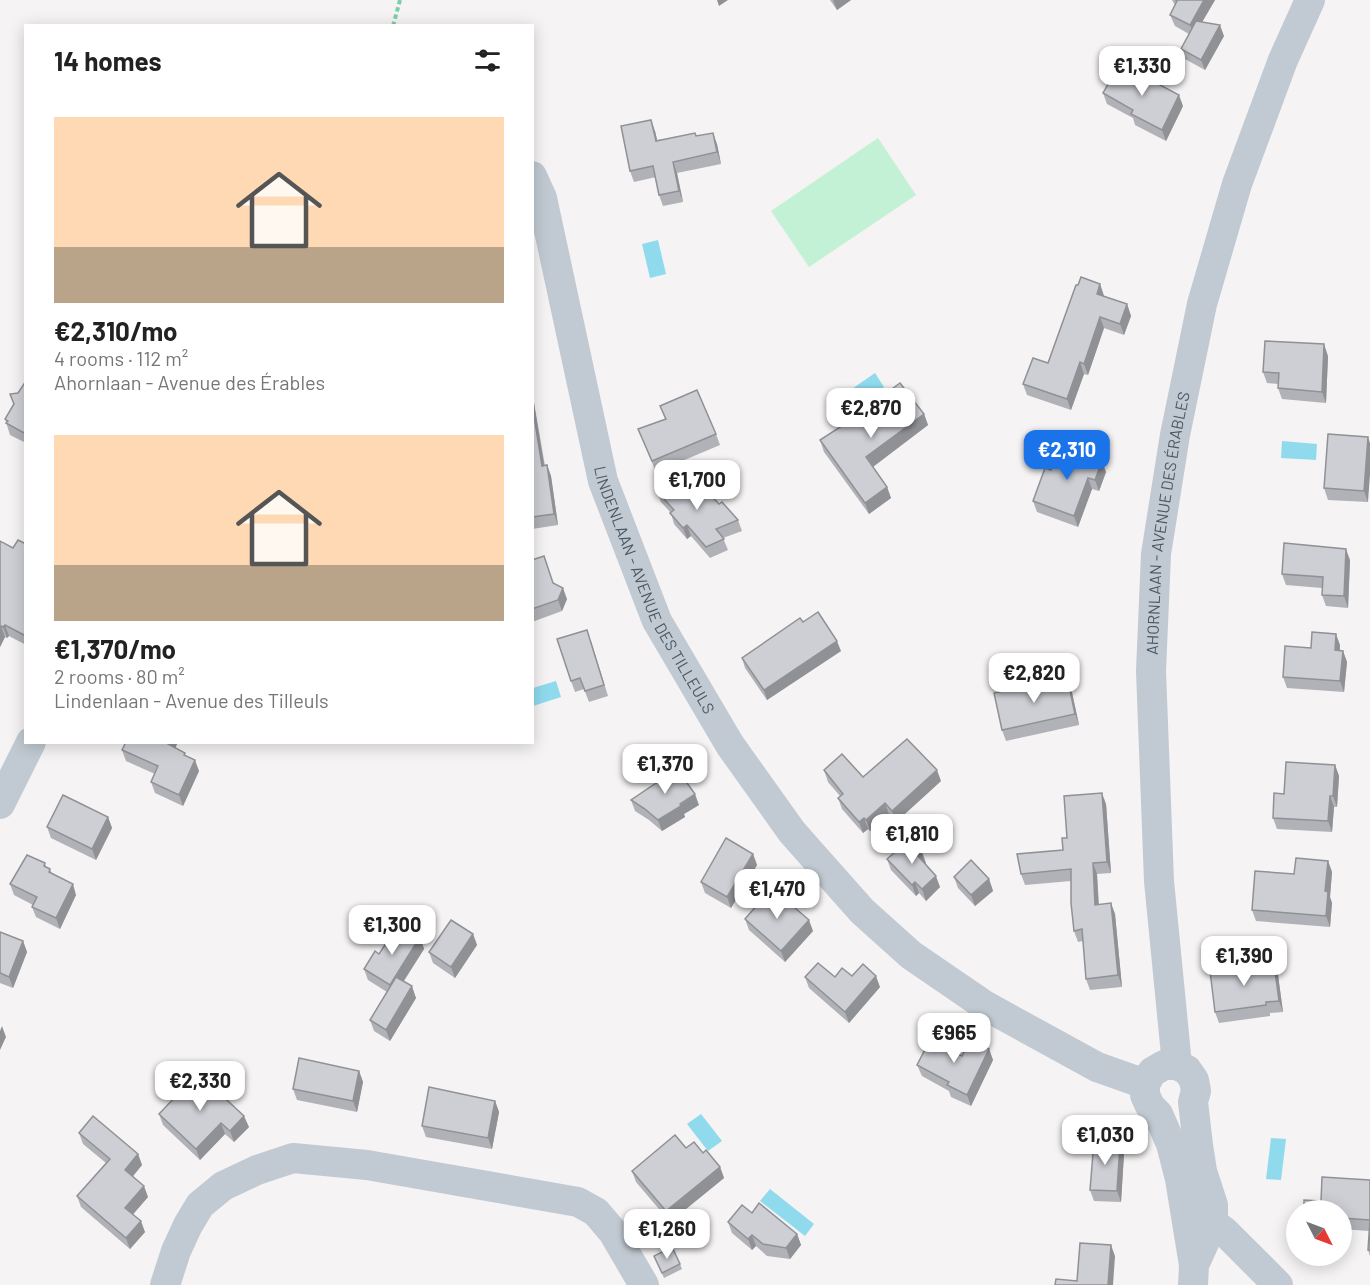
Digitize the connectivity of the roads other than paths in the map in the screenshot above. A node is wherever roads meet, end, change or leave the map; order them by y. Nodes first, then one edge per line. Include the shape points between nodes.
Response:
1 (1310, 0) edge
2 (534, 180) edge
3 (17, 752) edge
4 (0, 804) edge
5 (1177, 1065) junction
6 (1145, 1084) junction
7 (1193, 1102) junction
8 (1158, 1114) junction
9 (1200, 1226) junction
10 (1194, 1275) edge
11 (165, 1285) edge
12 (644, 1285) edge
13 (1278, 1285) edge

1 - 5 street, AHORNLAAN - AVENUE DES ÉRABLES via 1237,184 1202,304 1174,435 1156,554 1151,671 1159,881
2 - 6 street, LINDENLAAN - AVENUE DES TILLEULS via 542,198 603,481 657,621 730,745 792,832 862,911 911,955 984,1005 1097,1067
3 - 4 street
5 - 6 street via 1164,1065 1152,1072
5 - 7 street via 1194,1080
6 - 8 street via 1145,1095
7 - 8 street via 1184,1111
7 - 9 street via 1202,1171 1213,1205
8 - 9 street
9 - 10 street
9 - 13 street via 1225,1232
11 - 12 street via 176,1251 200,1205 223,1186 293,1158 367,1165 578,1202 596,1212 613,1232

